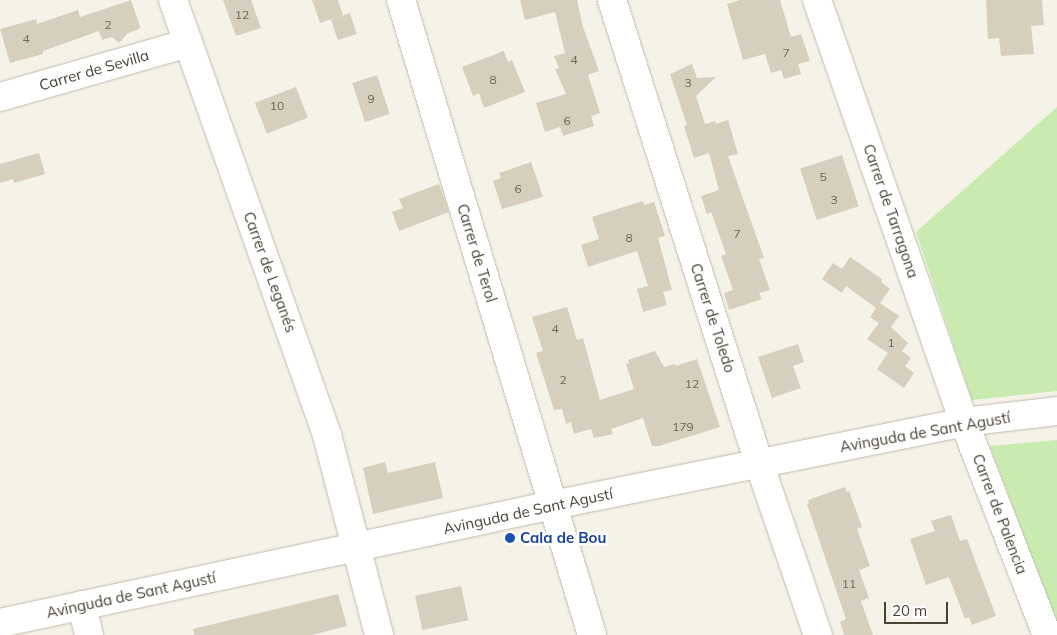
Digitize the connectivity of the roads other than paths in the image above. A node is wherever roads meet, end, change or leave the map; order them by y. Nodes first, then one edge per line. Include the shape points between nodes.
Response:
1 (173, 0) edge
2 (401, 0) edge
3 (612, 0) edge
4 (817, 0) edge
5 (188, 43) junction
6 (0, 96) edge
7 (1057, 411) edge
8 (964, 422) junction
9 (759, 463) junction
10 (553, 505) junction
11 (357, 547) junction
12 (82, 606) junction
13 (0, 623) edge
14 (89, 635) edge
15 (379, 635) edge
16 (592, 635) edge
17 (818, 635) edge
18 (1047, 635) edge

1 - 5 street, Carrer de Leganés
2 - 10 street, Carrer de Terol
3 - 9 street, Carrer de Toledo
4 - 8 street, Carrer de Tarragona
5 - 6 street, Carrer de Sevilla
5 - 11 street, Carrer de Leganés via 327,435
7 - 8 street, Avinguda de Sant Agustí
8 - 9 street, Avinguda de Sant Agustí
8 - 18 street, Carrer de Palencia
9 - 10 street, Avinguda de Sant Agustí
9 - 17 street, Carrer de Toledo
10 - 11 street, Avinguda de Sant Agustí
10 - 16 street, Carrer de Terol
11 - 12 street, Avinguda de Sant Agustí
11 - 15 street, Carrer de Leganés
12 - 13 street, Avinguda de Sant Agustí
12 - 14 street

